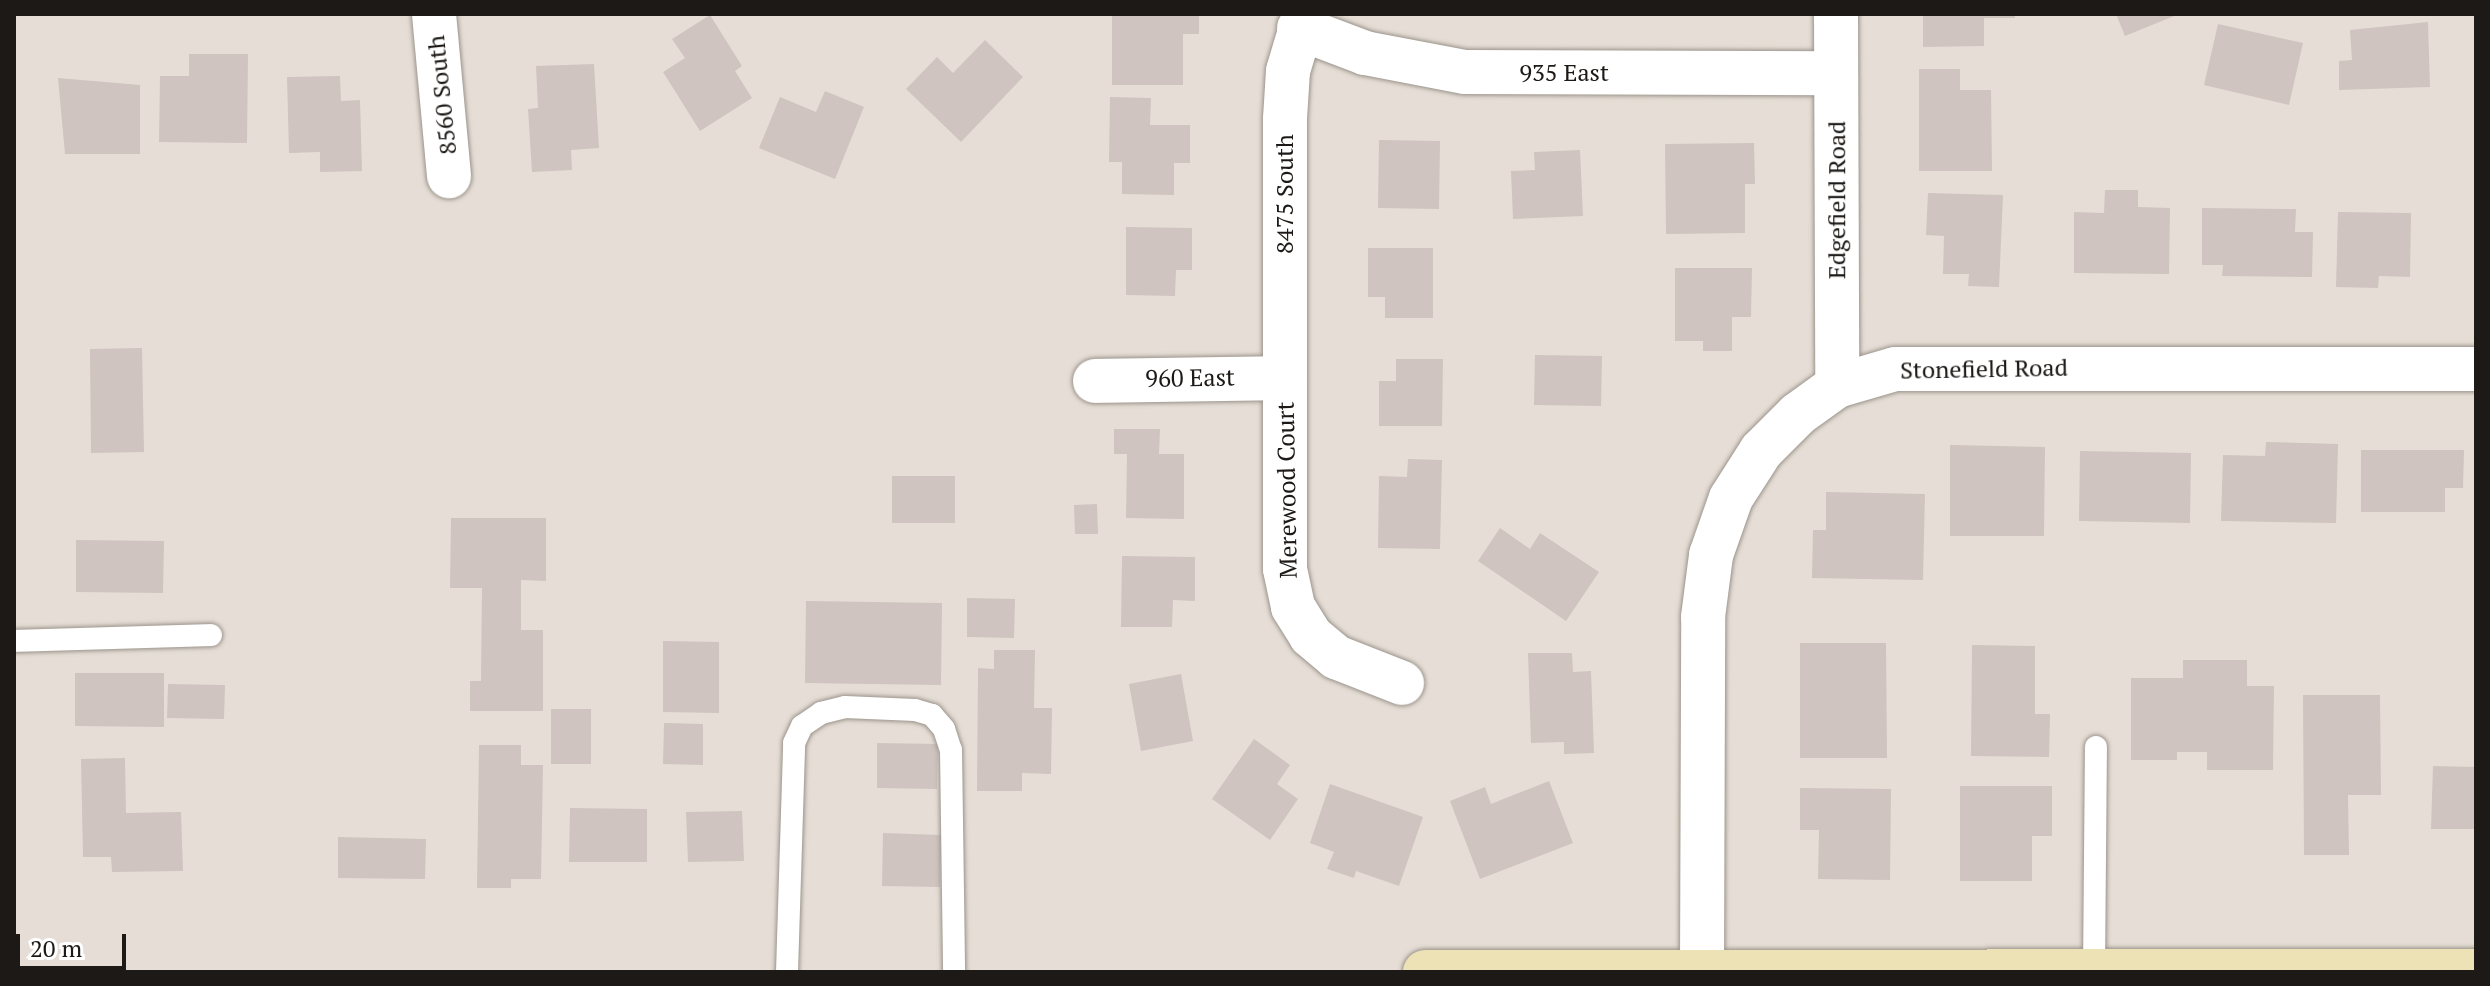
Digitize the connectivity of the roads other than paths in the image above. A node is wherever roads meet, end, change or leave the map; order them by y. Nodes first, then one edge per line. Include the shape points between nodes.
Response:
1 (434, 14) edge
2 (1836, 14) edge
3 (1302, 21) edge
4 (1836, 73) junction
5 (449, 176) dead end
6 (2476, 369) edge
7 (1285, 378) junction
8 (1095, 381) dead end
9 (1837, 386) junction
10 (211, 635) dead end
11 (14, 641) edge
12 (1402, 683) dead end
13 (2096, 747) dead end
14 (1586, 971) edge
15 (1702, 971) edge
16 (2094, 971) edge
17 (2476, 971) edge
18 (787, 972) edge
19 (954, 972) edge
20 (1425, 972) edge
21 (2031, 972) edge

1 - 5 street, 8560 South
2 - 4 street, Edgefield Road
3 - 4 street, 935 East via 1378,57 1465,72
3 - 7 street, 8475 South via 1288,71 1285,119
4 - 9 street, Edgefield Road
6 - 9 street, Stonefield Road via 1954,365 1895,369
7 - 8 street, 960 East
7 - 12 street, Merewood Court via 1285,569 1293,607 1311,636 1336,657
9 - 15 street, Stonefield Road via 1761,451 1731,498 1711,555 1703,617
10 - 11 lane
13 - 16 lane
14 - 15 street
14 - 20 street
15 - 21 street
16 - 17 street
16 - 21 street
18 - 19 lane via 794,743 802,726 821,713 845,707 915,710 932,715 944,729 951,750

